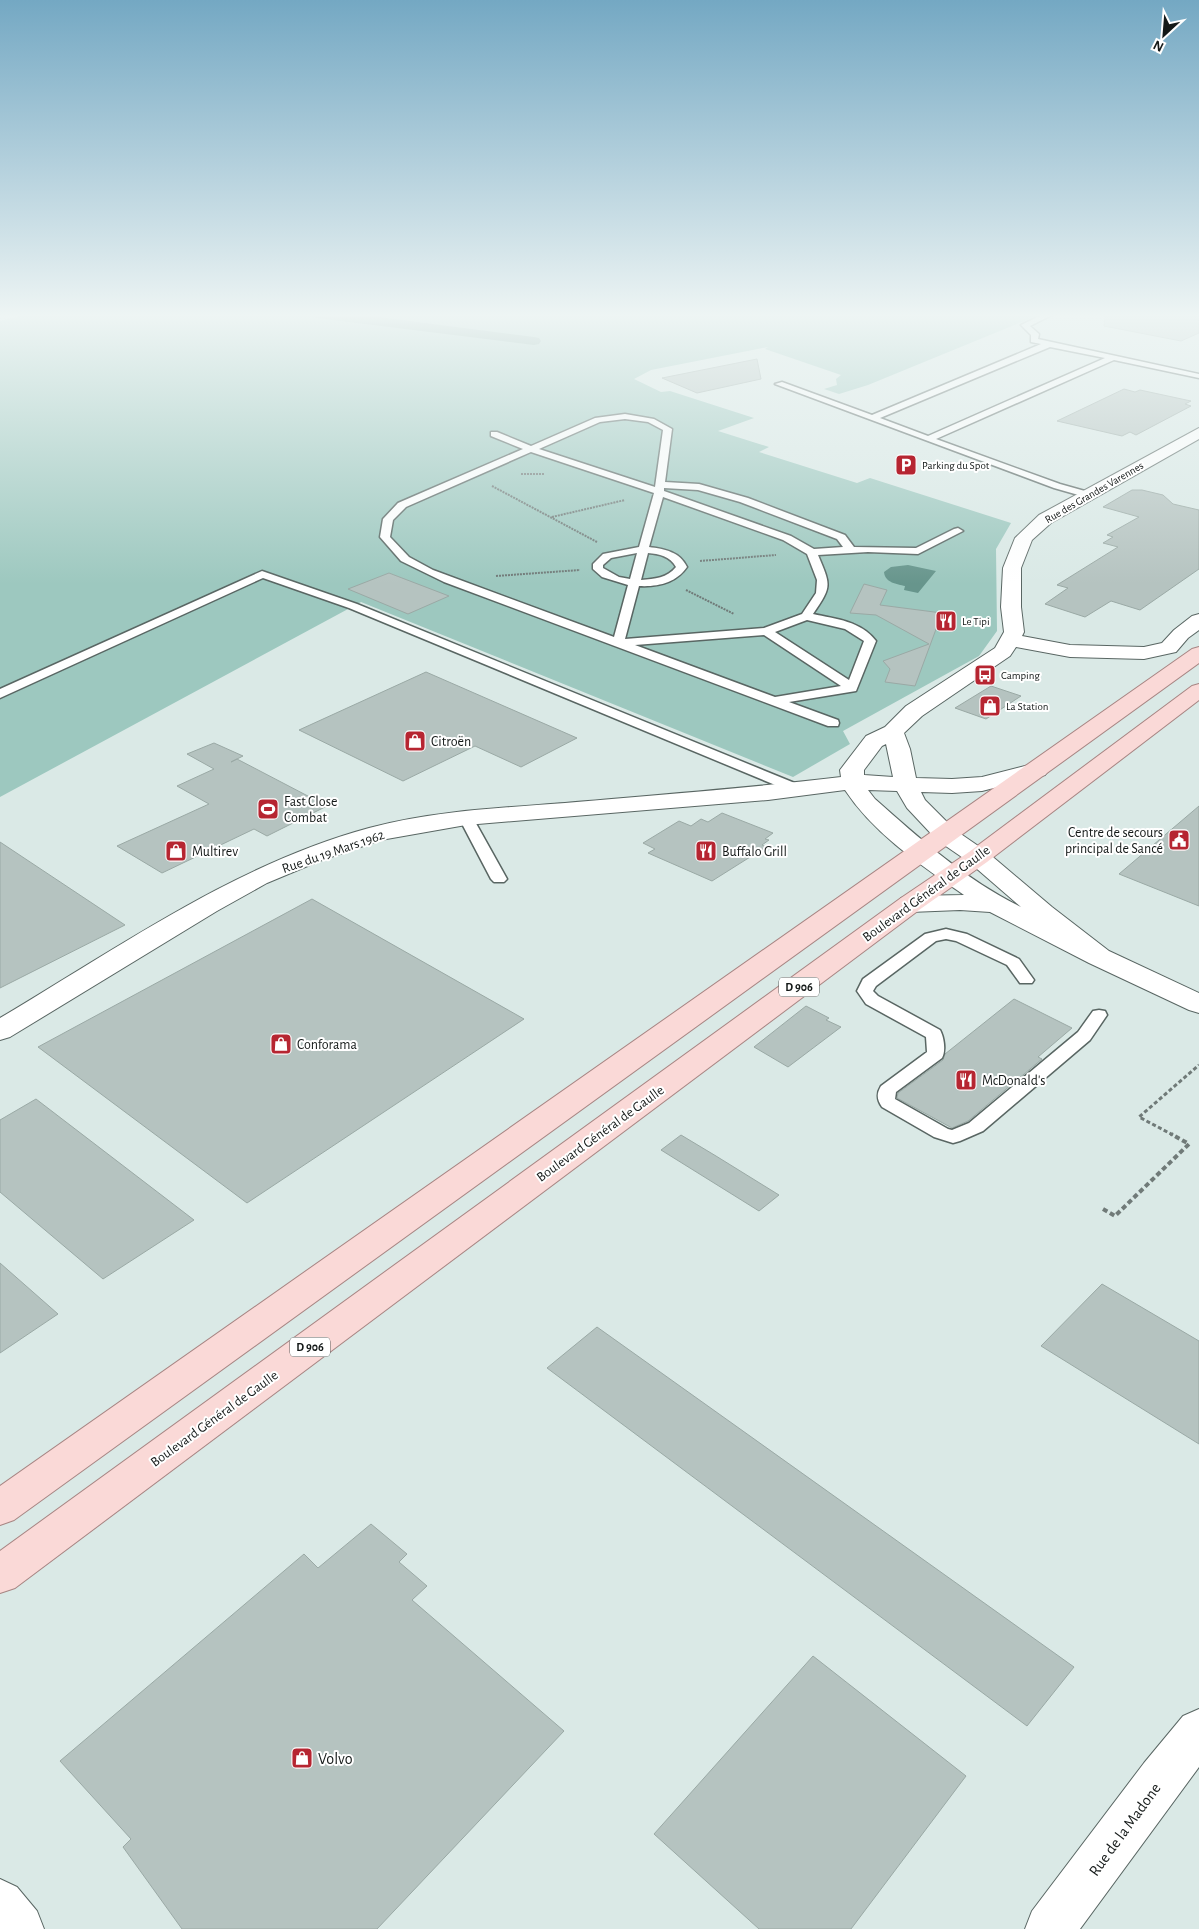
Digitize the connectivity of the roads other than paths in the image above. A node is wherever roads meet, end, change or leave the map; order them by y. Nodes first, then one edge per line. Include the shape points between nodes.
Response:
1 (834, 404) edge
2 (905, 404) edge
3 (1008, 404) edge
4 (872, 418) junction
5 (1199, 433) edge
6 (494, 434) dead end
7 (928, 439) junction
8 (531, 449) junction
9 (660, 488) junction
10 (1089, 495) junction
11 (958, 532) dead end
12 (644, 550) junction
13 (851, 550) junction
14 (812, 552) junction
15 (635, 583) junction
16 (806, 616) junction
17 (1199, 620) edge
18 (766, 631) junction
19 (1009, 640) junction
20 (618, 643) junction
21 (1199, 654) edge
22 (852, 688) junction
23 (1199, 690) edge
24 (0, 694) edge
25 (1199, 699) edge
26 (775, 701) junction
27 (1165, 716) junction
28 (833, 723) dead end
29 (893, 732) junction
30 (1037, 770) junction
31 (853, 782) junction
32 (906, 785) junction
33 (797, 789) junction
34 (768, 793) junction
35 (866, 804) junction
36 (466, 818) junction
37 (946, 835) junction
38 (921, 853) junction
39 (978, 857) junction
40 (953, 875) junction
41 (499, 879) dead end
42 (910, 904) junction
43 (996, 905) junction
44 (1099, 957) junction
45 (1026, 980) dead end
46 (1199, 1004) edge
47 (1099, 1015) dead end
48 (0, 1031) edge
49 (0, 1508) edge
50 (0, 1575) edge
51 (1199, 1731) edge
52 (0, 1904) edge
53 (19, 1929) edge
54 (1050, 1929) edge

1 - 4 lane
2 - 4 lane
3 - 7 lane
4 - 7 lane
5 - 10 street, Rue des Grandes Varennes
6 - 8 lane
7 - 10 lane
8 - 9 lane
8 - 9 lane via 598,420 620,416 656,421 668,429
8 - 20 lane via 402,505 388,519 385,537 394,552 411,564
9 - 12 lane
9 - 13 lane via 699,487 744,500 841,537
9 - 14 lane via 779,535
10 - 19 street, Rue des Grandes Varennes via 1045,519 1024,538 1012,568 1014,632
11 - 13 lane via 918,551
12 - 15 lane
12 - 15 lane via 616,552 598,564 598,569 611,578
12 - 15 lane via 668,554 681,562 682,567 680,572 666,580
13 - 14 lane
14 - 16 lane via 823,580 822,593
15 - 20 lane
16 - 18 lane
16 - 22 lane via 864,633 870,641
17 - 19 street via 1169,648 1144,653 1070,652
18 - 20 lane
18 - 22 lane
19 - 29 street via 1002,652 914,711
20 - 26 lane
21 - 30 main road, D 906
22 - 26 lane
23 - 27 main road, Boulevard Général de Gaulle / D 906
24 - 33 lane via 262,574 353,606
25 - 27 street
26 - 28 lane
27 - 39 main road, Boulevard Général de Gaulle / D 906
29 - 31 street via 874,740 852,770
29 - 32 street
30 - 32 street, Rue du 19 Mars 1962 via 982,784
30 - 37 main road, D 906
31 - 32 street, Rue du 19 Mars 1962
31 - 33 street, Rue du 19 Mars 1962
31 - 35 street
32 - 35 street, Rue du 19 Mars 1962
32 - 37 street via 915,803
33 - 34 street, Rue du 19 Mars 1962
34 - 35 street, Rue du 19 Mars 1962
34 - 36 street, Rue du 19 Mars 1962
35 - 38 street
36 - 41 lane
36 - 48 street, Rue du 19 Mars 1962 via 376,834 258,878
37 - 38 main road, D 906
37 - 39 street
38 - 40 street
38 - 49 main road, D 906
39 - 40 main road, Boulevard Général de Gaulle / D 906
39 - 44 street
40 - 42 main road, Boulevard Général de Gaulle / D 906
40 - 43 street
42 - 43 street via 960,902
42 - 50 main road, Boulevard Général de Gaulle / D 906
43 - 44 street
44 - 46 street
45 - 47 lane via 1013,962 961,937 946,934 931,937 869,983 865,991 872,1000 934,1034 936,1054 887,1090 888,1103 953,1137 976,1127 1084,1036
51 - 54 street, Rue de la Madone
52 - 53 street

